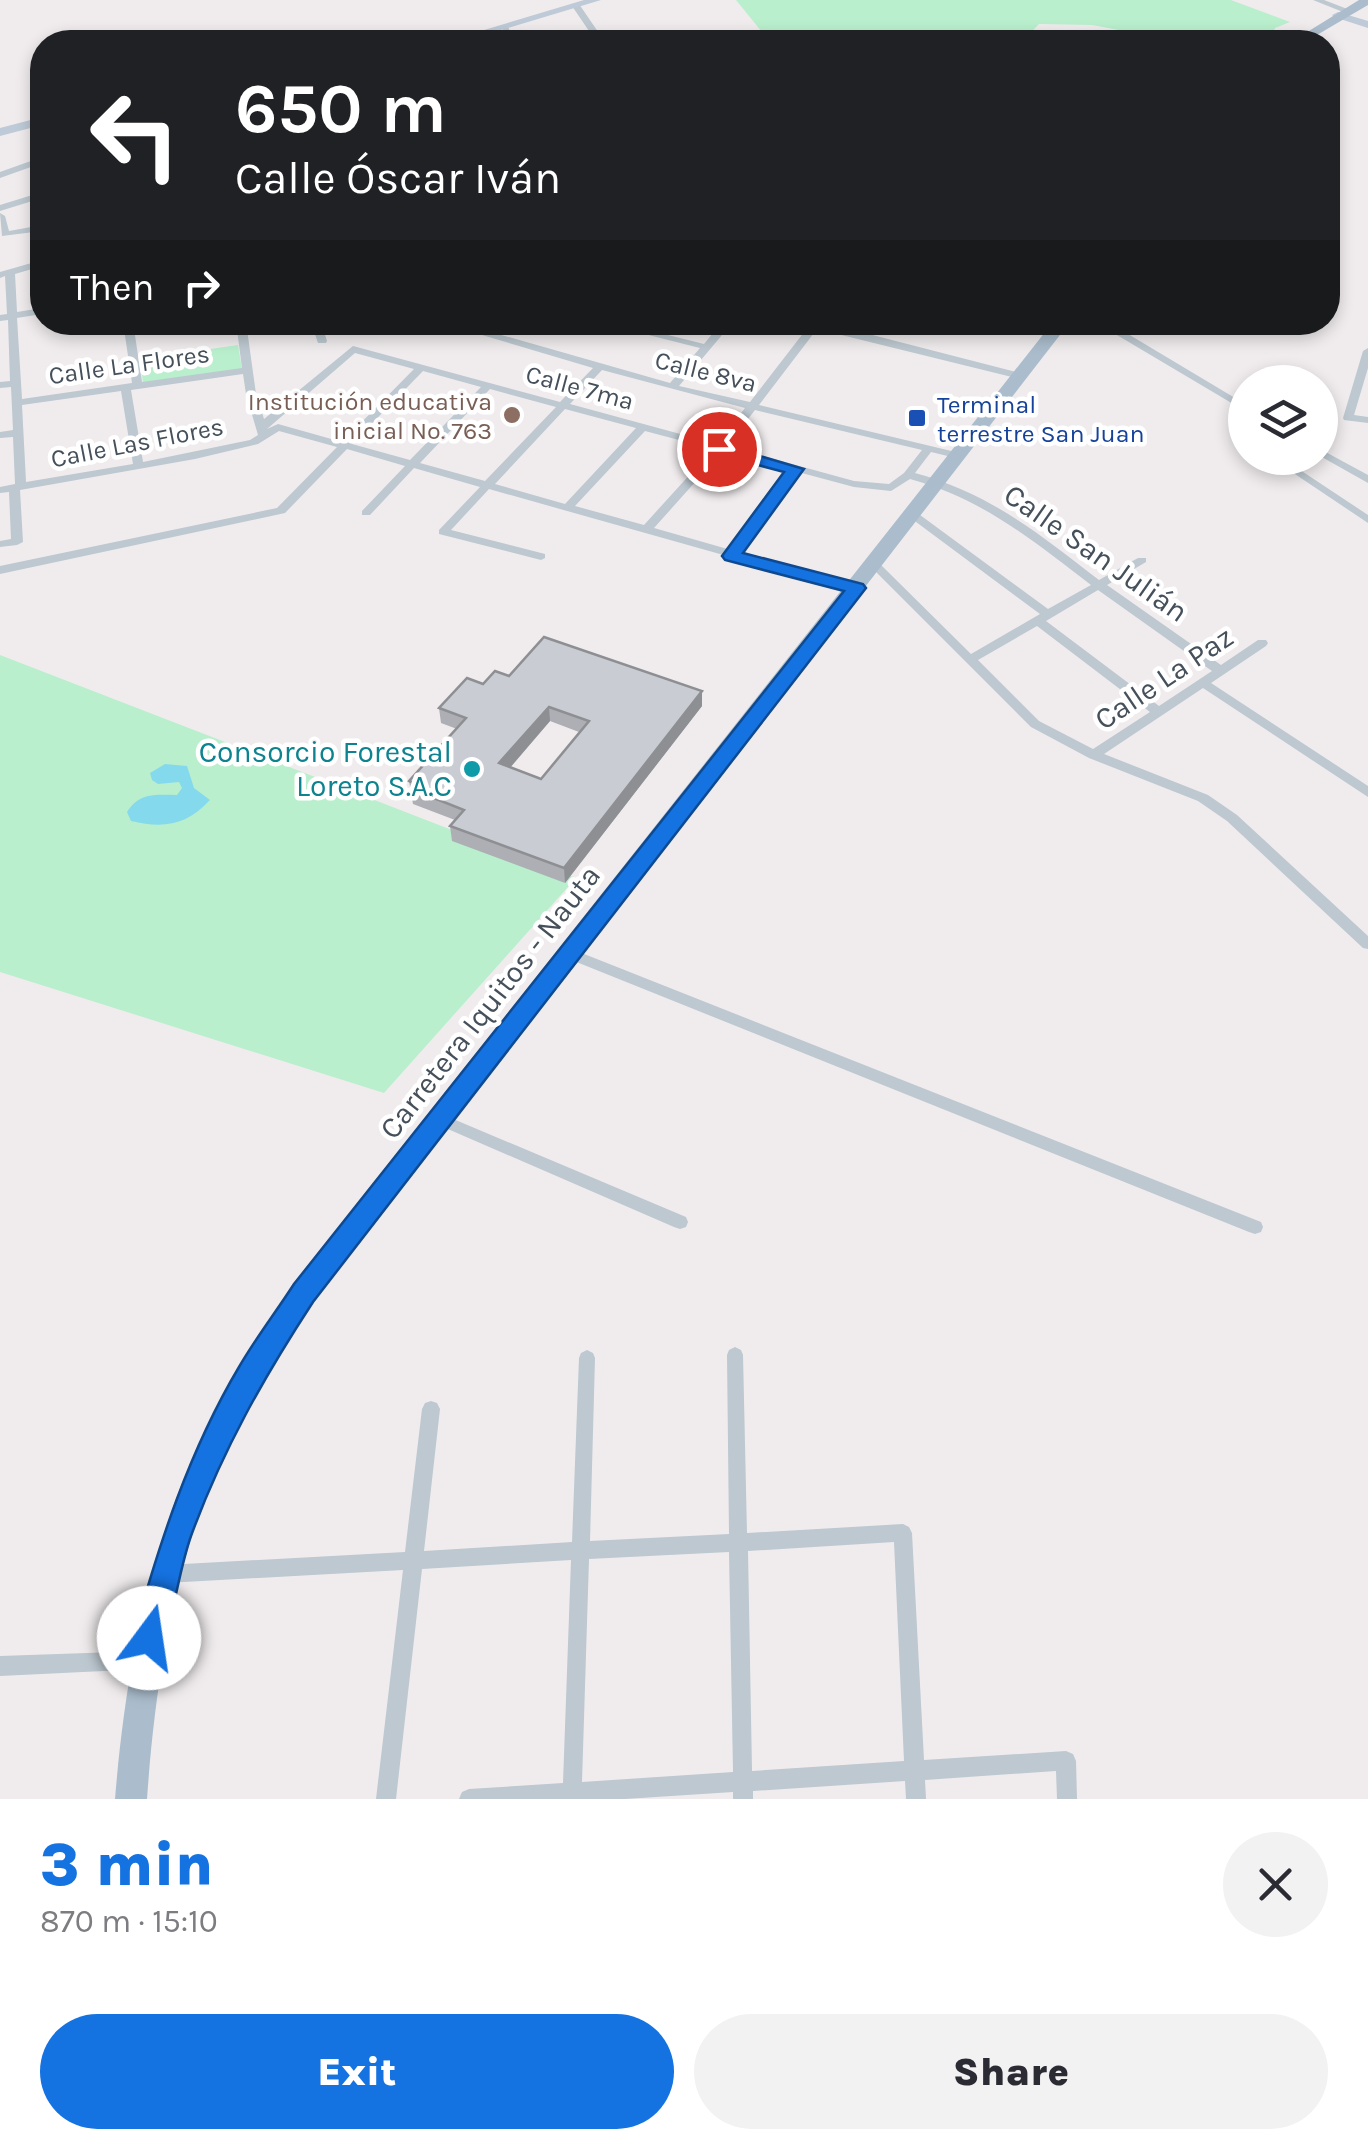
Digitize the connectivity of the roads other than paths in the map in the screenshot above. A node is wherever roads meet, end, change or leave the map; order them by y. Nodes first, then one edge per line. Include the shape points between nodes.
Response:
1 (596, 0) edge
2 (1317, 0) edge
3 (1368, 0) edge
4 (576, 6) junction
5 (1342, 13) junction
6 (1368, 25) edge
7 (504, 27) junction
8 (493, 30) edge
9 (506, 30) edge
10 (593, 30) edge
11 (1316, 30) edge
12 (30, 125) edge
13 (0, 132) edge
14 (30, 164) edge
15 (0, 175) edge
16 (30, 200) edge
17 (0, 214) edge
18 (30, 230) edge
19 (30, 267) edge
20 (5, 274) edge
21 (6, 317) edge
22 (129, 335) edge
23 (244, 335) edge
24 (320, 335) edge
25 (487, 335) edge
26 (667, 335) edge
27 (717, 335) edge
28 (803, 335) edge
29 (859, 335) edge
30 (1052, 335) edge
31 (1122, 335) edge
32 (322, 341) dead end
33 (706, 348) junction
34 (1368, 351) edge
35 (421, 367) junction
36 (599, 367) junction
37 (248, 370) junction
38 (1020, 376) junction
39 (16, 383) junction
40 (0, 384) edge
41 (487, 386) junction
42 (672, 386) junction
43 (132, 387) junction
44 (1228, 398) edge
45 (17, 403) junction
46 (561, 406) junction
47 (752, 406) junction
48 (1368, 420) edge
49 (642, 428) junction
50 (262, 432) junction
51 (18, 434) junction
52 (0, 435) edge
53 (343, 444) junction
54 (930, 448) junction
55 (719, 449) junction
56 (960, 456) junction
57 (1338, 462) edge
58 (138, 464) junction
59 (410, 465) junction
60 (795, 469) junction
61 (908, 475) junction
62 (1301, 475) edge
63 (1368, 480) edge
64 (940, 482) junction
65 (485, 485) junction
66 (17, 488) junction
67 (0, 490) edge
68 (568, 507) junction
69 (281, 511) joint
70 (366, 513) dead end
71 (912, 514) junction
72 (1368, 520) edge
73 (645, 532) junction
74 (0, 544) edge
75 (541, 556) dead end
76 (732, 556) junction
77 (1142, 560) dead end
78 (874, 564) junction
79 (0, 570) edge
80 (1098, 585) junction
81 (856, 588) junction
82 (1043, 618) junction
83 (1262, 644) dead end
84 (970, 660) junction
85 (1221, 670) junction
86 (1204, 682) junction
87 (1159, 712) junction
88 (1094, 755) junction
89 (1368, 792) edge
90 (1368, 944) edge
91 (569, 954) junction
92 (439, 1119) junction
93 (680, 1222) dead end
94 (1255, 1226) dead end
95 (735, 1356) dead end
96 (587, 1358) dead end
97 (430, 1410) dead end
98 (738, 1542) junction
99 (580, 1551) junction
100 (413, 1560) junction
101 (165, 1574) junction
102 (145, 1660) junction
103 (0, 1666) edge
104 (915, 1770) junction
105 (743, 1790) edge
106 (573, 1796) edge
107 (132, 1799) edge
108 (386, 1799) edge
109 (468, 1799) edge
110 (916, 1799) edge
111 (1067, 1799) edge

1 - 4 street
2 - 5 street
3 - 5 main road
4 - 7 street
4 - 10 street
5 - 6 street
5 - 11 main road
7 - 8 street
7 - 9 street
12 - 13 street
14 - 15 street
16 - 17 street
17 - 18 street via 5,234
19 - 20 street
20 - 21 street
21 - 39 street
22 - 43 street
23 - 37 street
24 - 32 street
25 - 36 street, Calle 8va
26 - 33 street
27 - 33 street
28 - 47 street
29 - 38 street
30 - 38 main road, Carretera Iquitos - Nauta
31 - 44 street
33 - 42 street
34 - 48 street via 1348,418
35 - 41 street, Calle 7ma
35 - 50 street, Calle 7ma via 353,349
35 - 53 street
36 - 42 street, Calle 8va
36 - 46 street
37 - 43 street, Calle La Flores
37 - 50 street
38 - 56 main road, Carretera Iquitos - Nauta
39 - 40 street
39 - 45 street
41 - 46 street, Calle 7ma
41 - 59 street
42 - 47 street, Calle 8va
43 - 45 street, Calle La Flores
43 - 58 street
45 - 51 street
46 - 49 street, Calle 7ma
46 - 65 street
47 - 54 street, Calle 8va
47 - 55 street
49 - 55 street, Calle 7ma
49 - 68 street
50 - 53 street, Calle Las Flores via 278,426
50 - 58 street, Calle Las Flores via 195,456
51 - 52 street
51 - 66 street
53 - 59 street
53 - 69 street
54 - 56 street, Calle 8va
54 - 61 street
55 - 60 street, Calle 7ma
55 - 73 street
56 - 64 main road, Carretera Iquitos - Nauta
57 - 63 street
58 - 66 street, Calle Las Flores
59 - 65 street
59 - 70 street
60 - 61 street, Calle 7ma via 880,488
60 - 76 street
61 - 64 street, Calle 7ma
62 - 72 street
64 - 71 main road, Carretera Iquitos - Nauta
64 - 80 street, Calle San Julián via 1020,522
65 - 68 street
65 - 75 street via 444,532
66 - 67 street, Calle Las Flores
66 - 74 street via 17,542
68 - 73 street
69 - 79 street
71 - 78 main road, Carretera Iquitos - Nauta
71 - 82 street
73 - 76 street
76 - 81 street
77 - 80 street
78 - 81 main road, Carretera Iquitos - Nauta
78 - 84 street
80 - 82 street
80 - 85 street, Calle San Julián
81 - 91 main road, Carretera Iquitos - Nauta
82 - 84 street
82 - 87 street
83 - 85 street, Calle La Paz
84 - 88 street via 1035,724
85 - 86 street, Calle La Paz
86 - 87 street, Calle La Paz
86 - 89 street
87 - 88 street, Calle La Paz
88 - 90 street via 1190,790 1218,808
91 - 92 main road, Carretera Iquitos - Nauta
91 - 94 street
92 - 93 street
92 - 101 main road, Carretera Iquitos - Nauta via 248,1377 212,1448
95 - 98 street
96 - 99 street
97 - 100 street
98 - 99 street
98 - 104 street via 902,1533
98 - 105 street
99 - 100 street
99 - 106 street
100 - 101 street
100 - 108 street
101 - 102 main road, Carretera Iquitos - Nauta
102 - 103 street
102 - 107 main road, Carretera Iquitos - Nauta
104 - 105 street
104 - 110 street
104 - 111 street via 1066,1761
105 - 106 street
106 - 109 street

